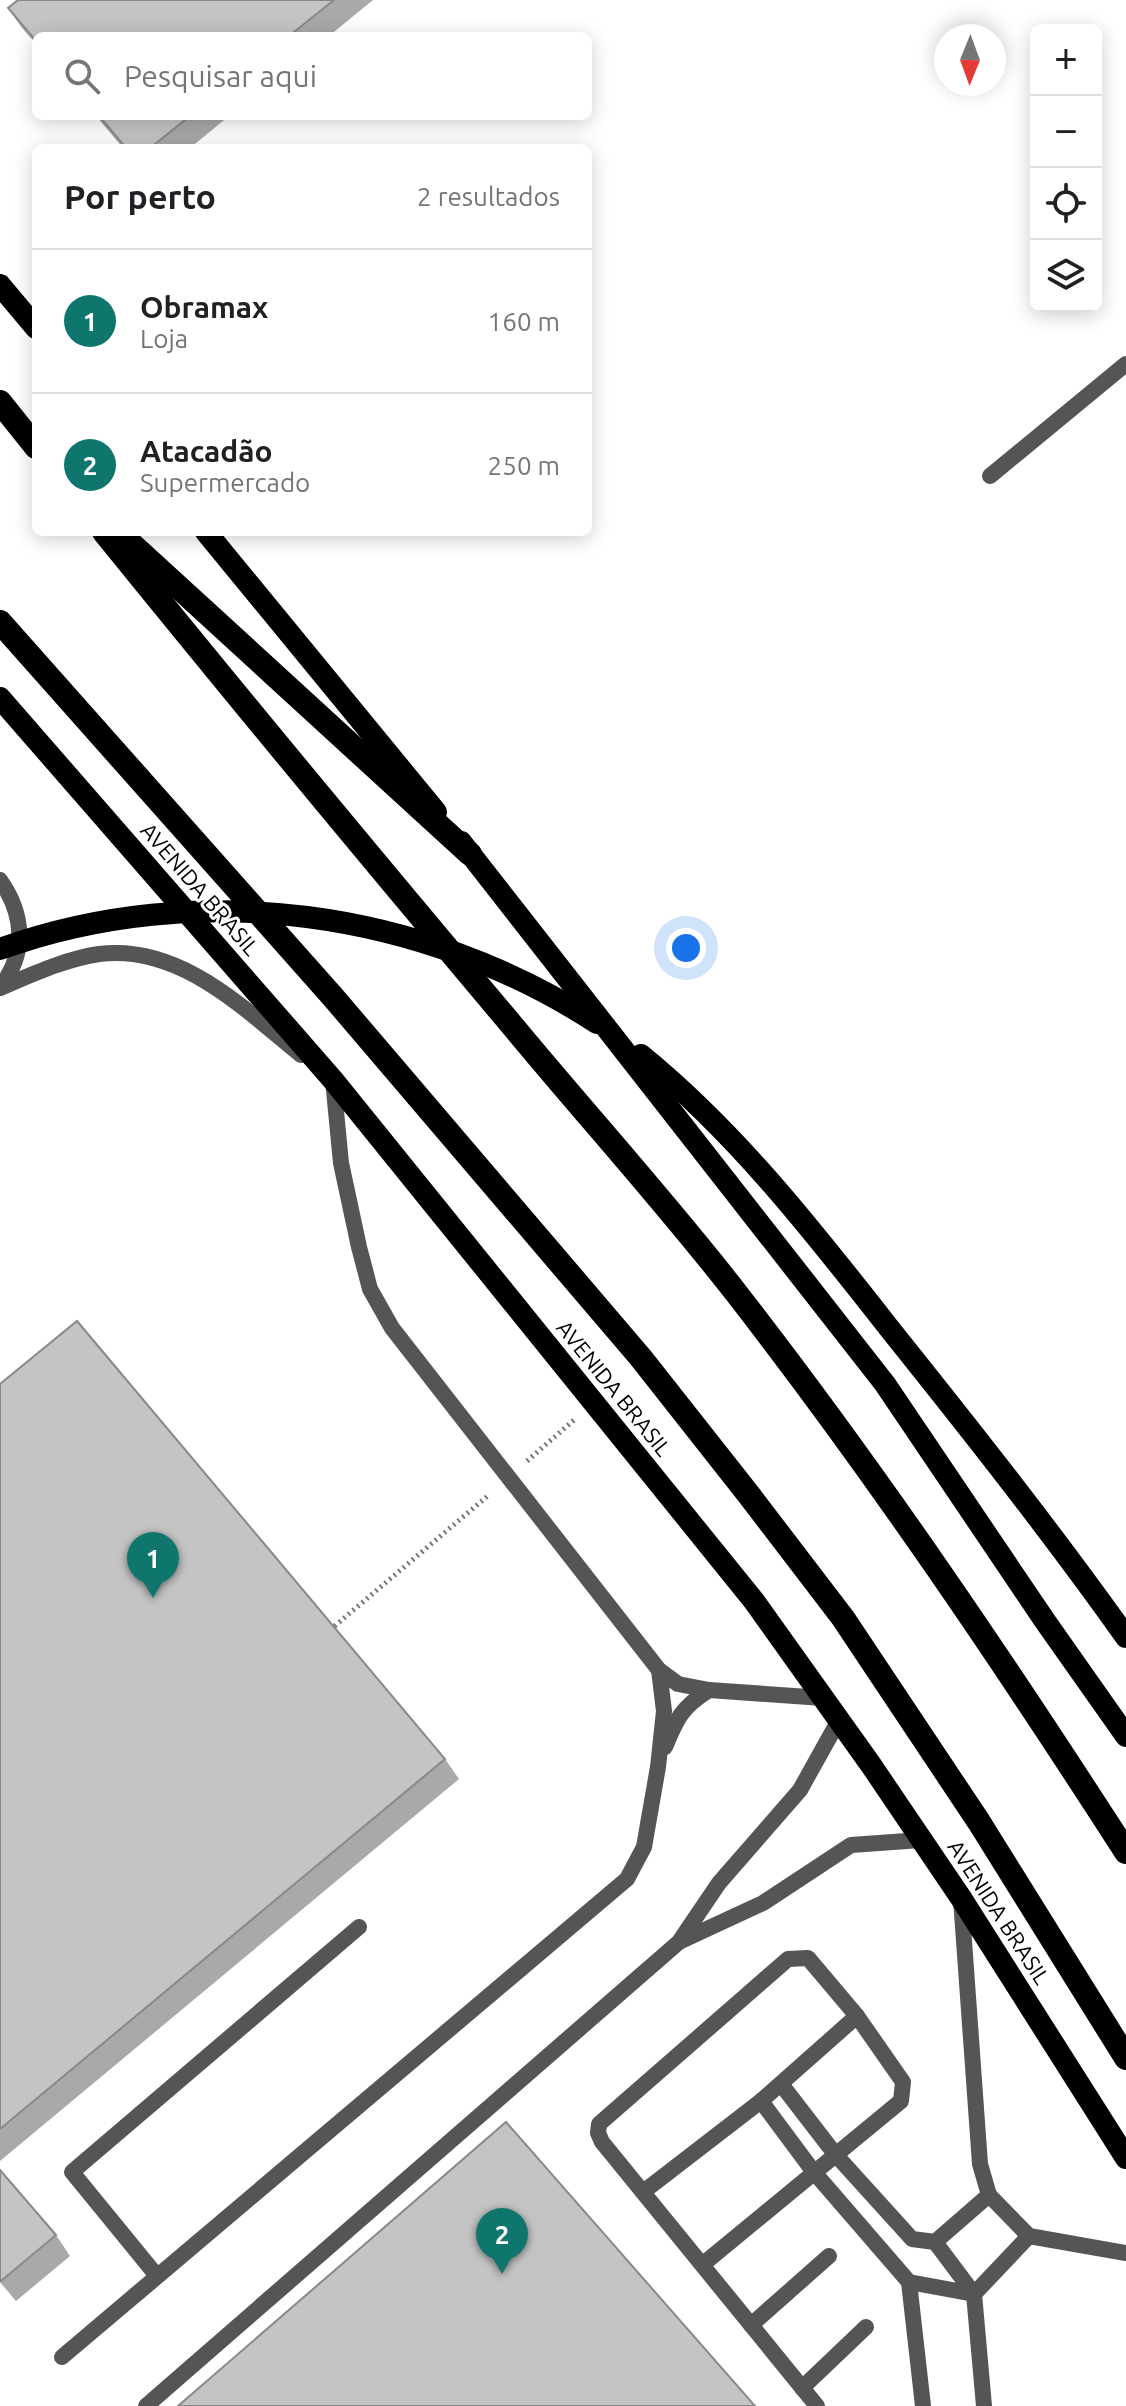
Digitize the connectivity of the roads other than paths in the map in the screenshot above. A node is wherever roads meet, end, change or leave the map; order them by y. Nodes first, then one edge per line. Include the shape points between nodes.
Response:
1 (0, 285) edge
2 (32, 323) edge
3 (1126, 364) edge
4 (0, 402) edge
5 (32, 442) edge
6 (990, 476) dead end
7 (107, 536) edge
8 (122, 536) edge
9 (209, 536) edge
10 (0, 622) edge
11 (0, 698) edge
12 (470, 854) junction
13 (0, 880) edge
14 (0, 949) edge
15 (0, 988) edge
16 (333, 1080) junction
17 (1126, 1637) edge
18 (659, 1670) junction
19 (709, 1690) junction
20 (823, 1698) junction
21 (839, 1720) junction
22 (1126, 1736) edge
23 (658, 1767) junction
24 (921, 1840) junction
25 (1126, 1852) edge
26 (961, 1898) junction
27 (359, 1927) dead end
28 (679, 1942) junction
29 (857, 2016) junction
30 (1126, 2058) edge
31 (781, 2084) junction
32 (761, 2101) junction
33 (835, 2154) junction
34 (1126, 2158) edge
35 (813, 2171) junction
36 (643, 2192) junction
37 (989, 2195) junction
38 (1029, 2236) junction
39 (935, 2242) junction
40 (1126, 2253) edge
41 (829, 2256) dead end
42 (702, 2265) junction
43 (157, 2276) junction
44 (909, 2282) junction
45 (974, 2294) junction
46 (751, 2325) junction
47 (866, 2327) dead end
48 (62, 2357) dead end
49 (802, 2388) junction
50 (146, 2406) edge
51 (817, 2406) edge
52 (923, 2406) edge
53 (984, 2406) edge

1 - 2 highway
3 - 6 street
4 - 5 highway
7 - 25 highway via 735,1292 945,1578
8 - 12 highway
9 - 12 highway
10 - 30 highway, AVENIDA BRASIL via 333,997 641,1358 843,1618 988,1835
11 - 16 highway, AVENIDA BRASIL
12 - 22 highway via 885,1384
13 - 15 street via 16,911 19,931 13,971
14 - 17 highway via 61,931 145,916 196,910 263,912 401,936 551,994 643,1057 748,1156 991,1456
15 - 16 street via 99,954 138,954 180,965 228,996
16 - 18 street via 341,1163 370,1289 392,1328
16 - 20 highway, AVENIDA BRASIL via 754,1601
18 - 19 street via 678,1684
18 - 23 street via 664,1711
19 - 20 street
19 - 23 street via 677,1718
20 - 21 highway, AVENIDA BRASIL
21 - 24 highway, AVENIDA BRASIL
21 - 28 street via 800,1790 719,1883
23 - 43 street via 644,1847 627,1879
24 - 26 highway, AVENIDA BRASIL
24 - 28 street via 851,1845 763,1903
26 - 34 highway, AVENIDA BRASIL
26 - 37 street via 980,2164
27 - 43 street via 72,2172
28 - 50 street
29 - 31 street
29 - 33 street via 903,2082 901,2101
29 - 36 street via 808,1958 788,1959 599,2124 602,2142
31 - 32 street
31 - 33 street
32 - 35 street
32 - 36 street
33 - 35 street
33 - 39 street via 912,2239
35 - 42 street
35 - 44 street
36 - 42 street
37 - 38 street
37 - 39 street
38 - 40 street
38 - 45 street
39 - 45 street
41 - 46 street
42 - 46 street
43 - 48 street
44 - 45 street
44 - 52 street
45 - 53 street
46 - 49 street
47 - 49 street
49 - 51 street

